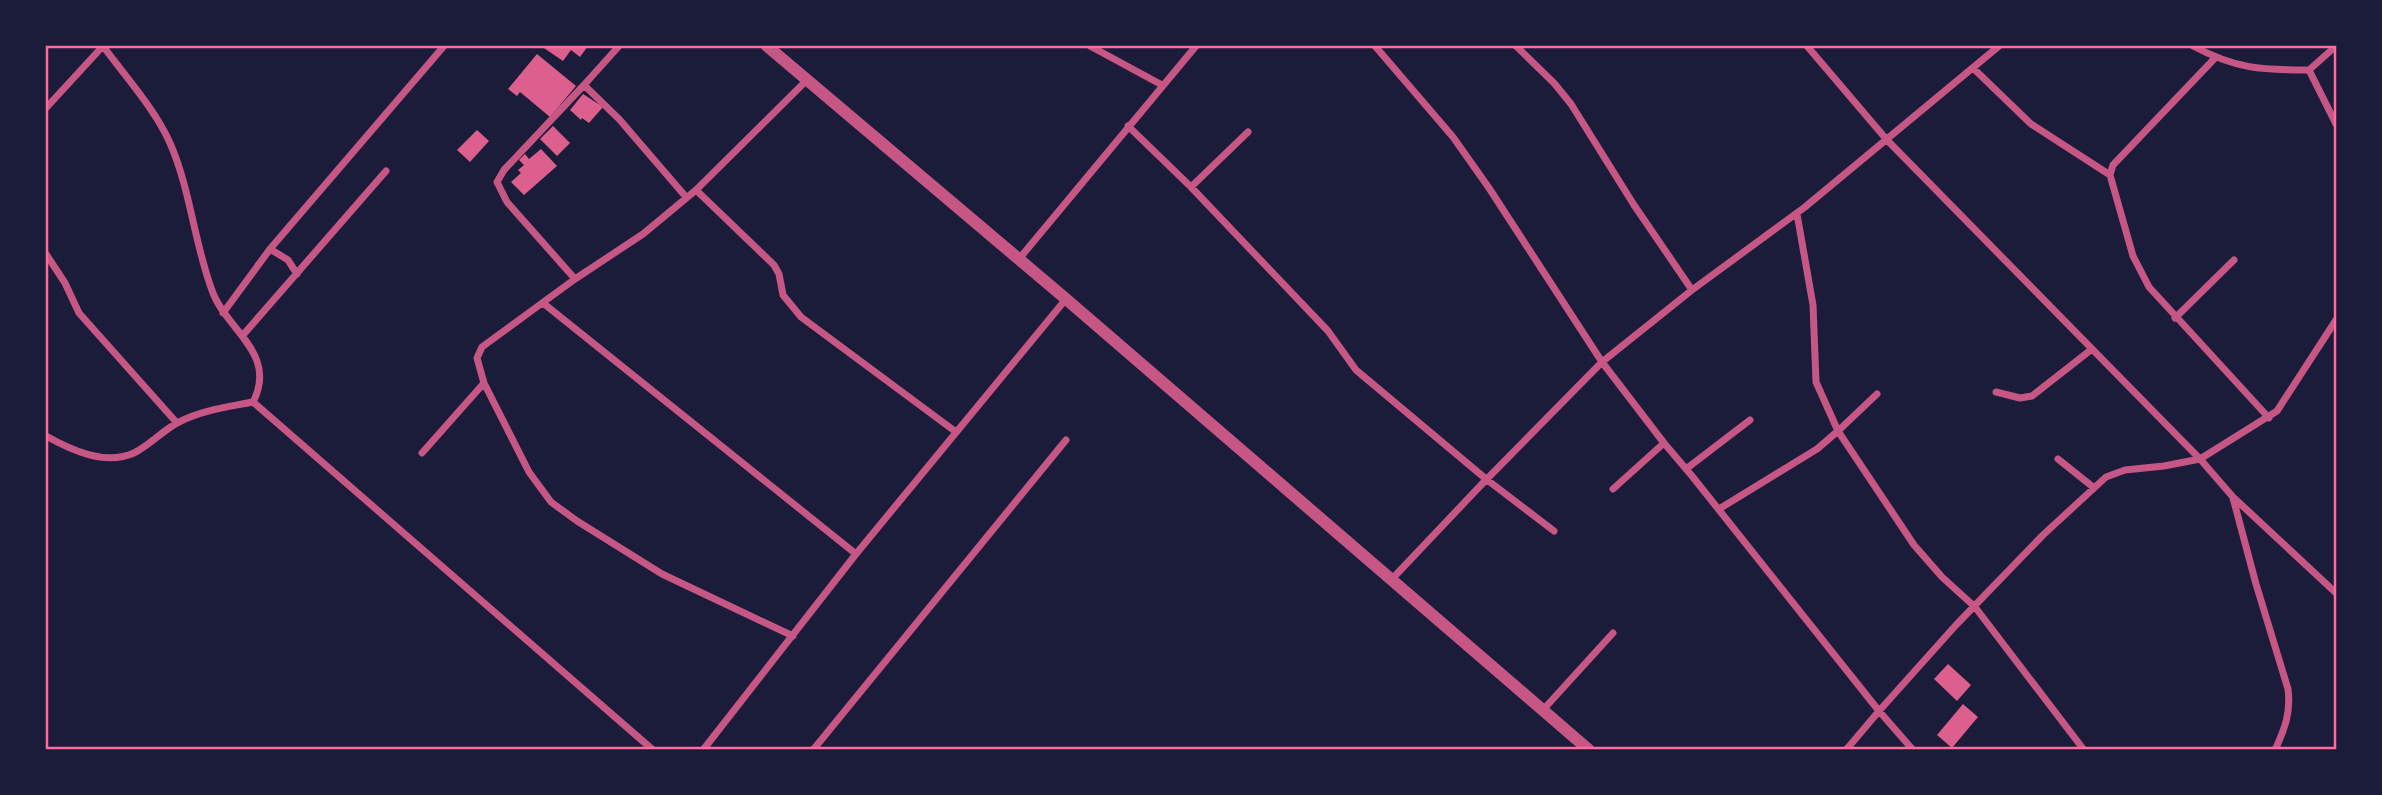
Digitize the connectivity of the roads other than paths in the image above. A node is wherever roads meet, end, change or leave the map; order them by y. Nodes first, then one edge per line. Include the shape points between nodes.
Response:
1 (103, 46) edge
2 (444, 46) edge
3 (619, 46) edge
4 (1090, 46) edge
5 (1196, 46) edge
6 (1375, 46) edge
7 (1516, 46) edge
8 (1807, 46) edge
9 (1999, 46) edge
10 (2193, 46) edge
11 (2336, 46) edge
12 (775, 48) edge
13 (2215, 58) junction
14 (1974, 69) junction
15 (2309, 70) junction
16 (806, 81) junction
17 (584, 85) junction
18 (1162, 85) junction
19 (46, 108) edge
20 (2336, 124) edge
21 (1128, 126) junction
22 (1248, 132) dead end
23 (1886, 140) junction
24 (386, 172) dead end
25 (2110, 175) junction
26 (1191, 187) junction
27 (695, 190) junction
28 (686, 197) junction
29 (1797, 214) junction
30 (270, 249) junction
31 (46, 254) edge
32 (1019, 259) junction
33 (2234, 260) dead end
34 (297, 274) junction
35 (575, 279) junction
36 (1692, 290) junction
37 (1066, 299) junction
38 (543, 303) junction
39 (223, 313) junction
40 (2175, 318) junction
41 (2336, 320) edge
42 (243, 335) junction
43 (2092, 349) junction
44 (1602, 362) junction
45 (484, 383) junction
46 (1996, 392) dead end
47 (1877, 394) dead end
48 (253, 402) junction
49 (2269, 418) junction
50 (1750, 420) dead end
51 (177, 423) junction
52 (1838, 431) junction
53 (956, 432) junction
54 (46, 436) edge
55 (1066, 440) dead end
56 (1664, 443) junction
57 (422, 453) dead end
58 (2058, 459) dead end
59 (2200, 459) junction
60 (1686, 469) junction
61 (1486, 479) junction
62 (2093, 487) junction
63 (1613, 489) dead end
64 (2233, 497) junction
65 (1719, 509) junction
66 (1554, 531) dead end
67 (856, 554) junction
68 (1392, 579) junction
69 (2336, 593) edge
70 (1975, 607) junction
71 (1613, 633) dead end
72 (793, 636) junction
73 (1542, 710) junction
74 (1879, 712) junction
75 (653, 750) edge
76 (703, 750) edge
77 (813, 750) edge
78 (1589, 750) edge
79 (1846, 750) edge
80 (1913, 750) edge
81 (2084, 750) edge
82 (2275, 750) edge

1 - 19 street
1 - 39 street via 169,141 210,286
2 - 30 street
3 - 17 street
4 - 18 street
5 - 18 street
6 - 44 street via 1453,137
7 - 36 street via 1571,104
8 - 23 street
9 - 14 street
10 - 13 street
11 - 15 street
12 - 16 street
13 - 15 street via 2251,68
13 - 25 street via 2113,165
14 - 23 street
14 - 25 street via 2031,124
15 - 20 street
16 - 27 street
16 - 32 street
17 - 28 street
17 - 35 street via 500,173 497,182 507,202
18 - 21 street
21 - 26 street
21 - 32 street
22 - 26 street
23 - 29 street
23 - 43 street
24 - 34 street
25 - 40 street via 2137,265
26 - 61 street via 1328,331 1356,370
27 - 28 street
27 - 53 street via 774,265 783,295 796,312
28 - 35 street via 643,234
29 - 36 street
29 - 52 street via 1813,305 1816,382
30 - 34 street via 288,260
30 - 39 street
31 - 51 street via 79,313
32 - 37 street
33 - 40 street
34 - 42 street
35 - 38 street
36 - 44 street
37 - 53 street
37 - 68 street
38 - 45 street via 480,351 477,360
38 - 67 street
39 - 42 street
40 - 49 street
41 - 49 street via 2283,404
42 - 48 street via 257,365
43 - 46 street via 2032,396
43 - 59 street
44 - 56 street
44 - 61 street
45 - 57 street
45 - 72 street via 528,472 551,502 662,574
47 - 52 street
48 - 51 street via 207,411
48 - 75 street
49 - 59 street
50 - 60 street
51 - 54 street via 132,453 117,457 87,455
52 - 65 street via 1817,449
52 - 70 street via 1914,545
53 - 67 street
55 - 77 street
56 - 60 street
56 - 63 street
58 - 62 street
59 - 62 street via 2115,473
59 - 64 street
60 - 65 street
61 - 66 street
61 - 68 street
62 - 70 street
64 - 69 street
64 - 82 street via 2288,689 2288,718
65 - 74 street
67 - 72 street
68 - 73 street
70 - 74 street
70 - 81 street
71 - 73 street
72 - 76 street
73 - 78 street
74 - 79 street
74 - 80 street

